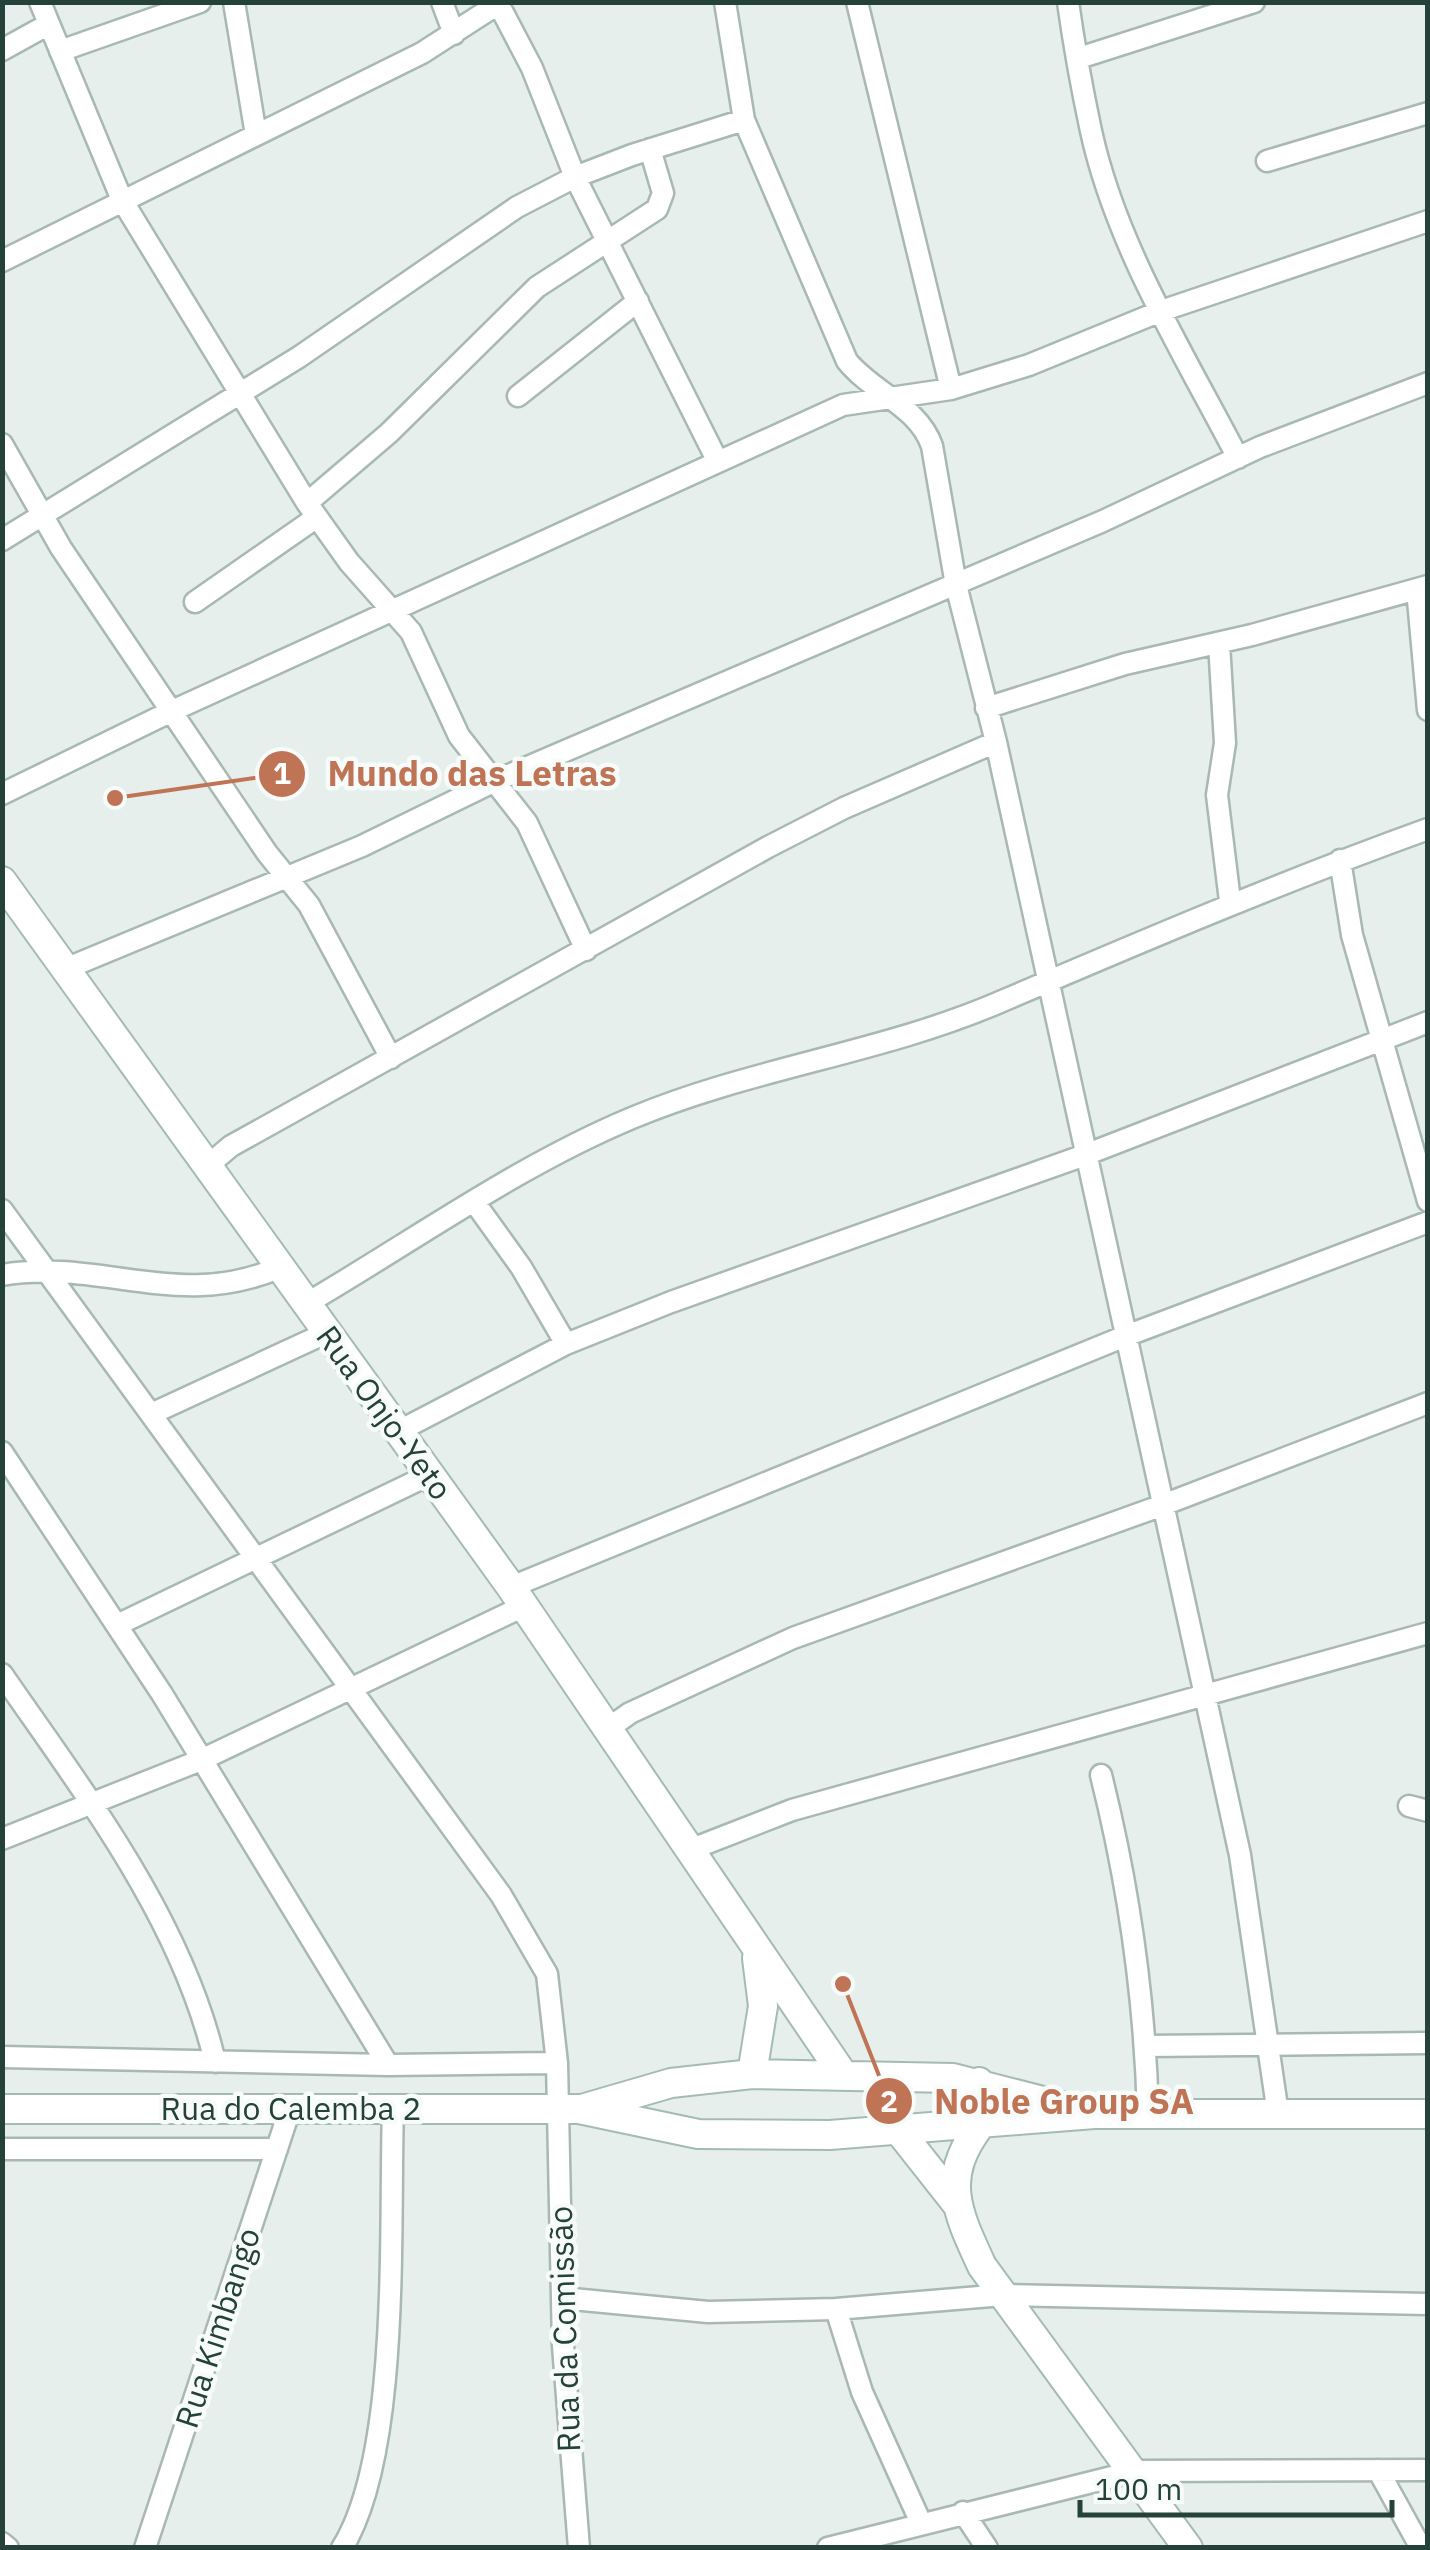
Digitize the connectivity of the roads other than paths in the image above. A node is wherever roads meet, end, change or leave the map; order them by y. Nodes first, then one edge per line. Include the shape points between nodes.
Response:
1 (40, 2) edge
2 (200, 2) edge
3 (234, 2) edge
4 (442, 2) edge
5 (724, 2) edge
6 (858, 2) edge
7 (1068, 2) edge
8 (1254, 2) edge
9 (500, 4) edge
10 (49, 24) junction
11 (454, 34) junction
12 (2, 50) edge
13 (60, 51) junction
14 (1080, 58) junction
15 (1428, 113) edge
16 (744, 120) junction
17 (256, 135) junction
18 (650, 149) junction
19 (1267, 161) dead end
20 (575, 177) junction
21 (122, 200) junction
22 (1428, 221) edge
23 (607, 242) junction
24 (2, 261) edge
25 (638, 301) junction
26 (1160, 312) junction
27 (1428, 383) edge
28 (952, 389) junction
29 (240, 391) junction
30 (518, 396) dead end
31 (884, 398) junction
32 (2, 444) edge
33 (1238, 458) junction
34 (718, 462) junction
35 (312, 510) junction
36 (43, 516) junction
37 (2, 540) edge
38 (956, 585) junction
39 (1422, 587) edge
40 (195, 602) dead end
41 (392, 610) junction
42 (1218, 642) junction
43 (986, 708) junction
44 (174, 710) junction
45 (1428, 710) edge
46 (996, 742) junction
47 (495, 782) junction
48 (2, 794) edge
49 (1428, 828) edge
50 (1340, 860) junction
51 (288, 878) junction
52 (2, 882) edge
53 (1230, 902) junction
54 (586, 950) junction
55 (65, 968) junction
56 (1048, 978) junction
57 (1428, 1022) edge
58 (1382, 1040) junction
59 (391, 1058) junction
60 (1085, 1155) junction
61 (206, 1166) junction
62 (1428, 1201) edge
63 (476, 1203) junction
64 (2, 1210) edge
65 (1428, 1222) edge
66 (44, 1268) junction
67 (278, 1268) junction
68 (2, 1275) edge
69 (304, 1305) junction
70 (326, 1333) junction
71 (1123, 1337) junction
72 (566, 1344) junction
73 (1428, 1403) edge
74 (151, 1414) junction
75 (397, 1432) junction
76 (2, 1452) edge
77 (429, 1475) junction
78 (1162, 1505) junction
79 (257, 1560) junction
80 (518, 1596) junction
81 (117, 1625) junction
82 (1428, 1632) edge
83 (2, 1674) edge
84 (352, 1688) junction
85 (1206, 1693) junction
86 (609, 1728) junction
87 (201, 1760) junction
88 (1101, 1775) dead end
89 (93, 1805) junction
90 (2, 1838) edge
91 (692, 1849) junction
92 (756, 1952) junction
93 (1428, 2043) edge
94 (1270, 2045) junction
95 (1146, 2046) junction
96 (2, 2057) edge
97 (215, 2062) junction
98 (557, 2063) junction
99 (388, 2065) junction
100 (752, 2074) junction
101 (844, 2076) junction
102 (692, 2080) junction
103 (979, 2082) junction
104 (2, 2109) edge
105 (290, 2110) junction
106 (392, 2110) junction
107 (569, 2110) junction
108 (1094, 2114) junction
109 (1148, 2114) junction
110 (1278, 2114) junction
111 (1428, 2114) edge
112 (982, 2124) junction
113 (900, 2132) junction
114 (698, 2134) junction
115 (2, 2149) edge
116 (277, 2150) junction
117 (957, 2204) junction
118 (1003, 2296) junction
119 (562, 2298) junction
120 (1428, 2304) edge
121 (836, 2310) junction
122 (1378, 2470) junction
123 (1428, 2470) edge
124 (1136, 2471) junction
125 (962, 2512) junction
126 (921, 2523) junction
127 (145, 2548) edge
128 (342, 2548) edge
129 (578, 2548) edge
130 (828, 2548) edge
131 (987, 2548) edge
132 (1188, 2548) edge
133 (1421, 2548) edge

1 - 10 street
2 - 13 street
3 - 17 street
4 - 11 street
5 - 16 street
6 - 28 street
7 - 14 street
8 - 14 street
9 - 11 street
9 - 20 street
10 - 12 street
10 - 13 street
11 - 17 street
13 - 21 street
14 - 26 street via 1091,132
15 - 19 street
16 - 18 street
16 - 31 street via 847,361
17 - 21 street
18 - 20 street
18 - 23 street via 663,192 660,205
20 - 23 street
20 - 29 street via 469,237
21 - 24 street
21 - 29 street
22 - 26 street
23 - 25 street
23 - 35 street via 537,287
25 - 30 street
25 - 34 street
26 - 28 street
26 - 33 street
27 - 33 street
28 - 31 street
29 - 35 street
29 - 36 street
31 - 34 street via 843,405
31 - 38 street via 926,428
32 - 36 street
33 - 38 street
34 - 41 street
35 - 40 street
35 - 41 street
36 - 37 street
36 - 44 street
38 - 43 street
38 - 47 street
39 - 42 street
39 - 45 street
41 - 44 street
41 - 47 street via 411,632 460,736
42 - 43 street
42 - 53 street via 1224,743 1218,795
43 - 46 street
44 - 48 street
44 - 51 street
46 - 54 street via 844,808
46 - 56 street
47 - 51 street
47 - 54 street via 528,824
49 - 50 street
50 - 53 street
50 - 58 street via 1352,935
51 - 55 street
51 - 59 street
52 - 55 main road, Rua Onjo-Yeto
53 - 56 street
54 - 59 street
55 - 61 main road, Rua Onjo-Yeto
56 - 60 street
56 - 63 street via 939,1026 633,1117
57 - 58 street
58 - 60 street
58 - 62 street
59 - 61 street
60 - 71 street
60 - 72 street
61 - 67 main road, Rua Onjo-Yeto
63 - 69 street
63 - 72 street
64 - 66 street, Rua da Comissão
65 - 71 street
66 - 67 street via 158,1287 230,1284
66 - 68 street
66 - 74 street, Rua da Comissão
67 - 69 main road, Rua Onjo-Yeto
69 - 70 main road, Rua Onjo-Yeto
70 - 74 street
70 - 75 main road, Rua Onjo-Yeto
71 - 78 street
71 - 80 street
72 - 75 street
73 - 78 street
74 - 79 street, Rua da Comissão
75 - 77 main road, Rua Onjo-Yeto
76 - 81 street
77 - 79 street
77 - 80 main road, Rua Onjo-Yeto
78 - 85 street
78 - 86 street via 793,1638
79 - 81 street
79 - 84 street, Rua da Comissão
80 - 84 street
80 - 86 main road, Rua Onjo-Yeto
81 - 87 street
82 - 85 street
83 - 89 street
84 - 87 street
84 - 98 street, Rua da Comissão via 501,1895 547,1974
85 - 91 street via 792,1810
85 - 94 street
86 - 91 main road, Rua Onjo-Yeto
87 - 89 street
87 - 99 street
88 - 95 street via 1126,1873
89 - 90 street
89 - 97 street via 164,1926
91 - 92 main road, Rua Onjo-Yeto
92 - 100 main road via 764,2006
92 - 101 main road, Rua Onjo-Yeto
93 - 94 street
94 - 95 street
94 - 110 street
95 - 109 street
96 - 97 street
97 - 99 street
98 - 99 street
98 - 107 street, Rua da Comissão
100 - 101 main road, Rua do Calemba 2
100 - 102 main road, Rua do Calemba 2
101 - 103 main road, Rua do Calemba 2
102 - 107 main road, Rua do Calemba 2
102 - 114 main road
103 - 108 main road, Rua do Calemba 2
103 - 112 main road
104 - 105 main road, Rua do Calemba 2
105 - 106 main road, Rua do Calemba 2
105 - 116 street, Rua Kimbango
106 - 107 main road, Rua do Calemba 2
106 - 128 street via 384,2395 365,2491
107 - 114 main road, Rua do Calemba 2
107 - 119 street, Rua da Comissão
108 - 109 main road, Rua do Calemba 2
108 - 112 main road, Rua do Calemba 2
109 - 110 main road, Rua do Calemba 2
110 - 111 main road, Rua do Calemba 2
112 - 113 main road, Rua do Calemba 2
112 - 117 main road via 966,2142 954,2175
113 - 114 main road, Rua do Calemba 2
113 - 117 main road
115 - 116 street
116 - 127 street, Rua Kimbango
117 - 118 main road via 982,2266
118 - 120 street
118 - 121 street
118 - 124 main road
119 - 121 street via 708,2312
119 - 129 street, Rua da Comissão
121 - 126 street via 862,2392
122 - 123 street
122 - 124 street
122 - 133 street
124 - 125 street
124 - 132 main road
125 - 126 street
125 - 131 street
126 - 130 street

